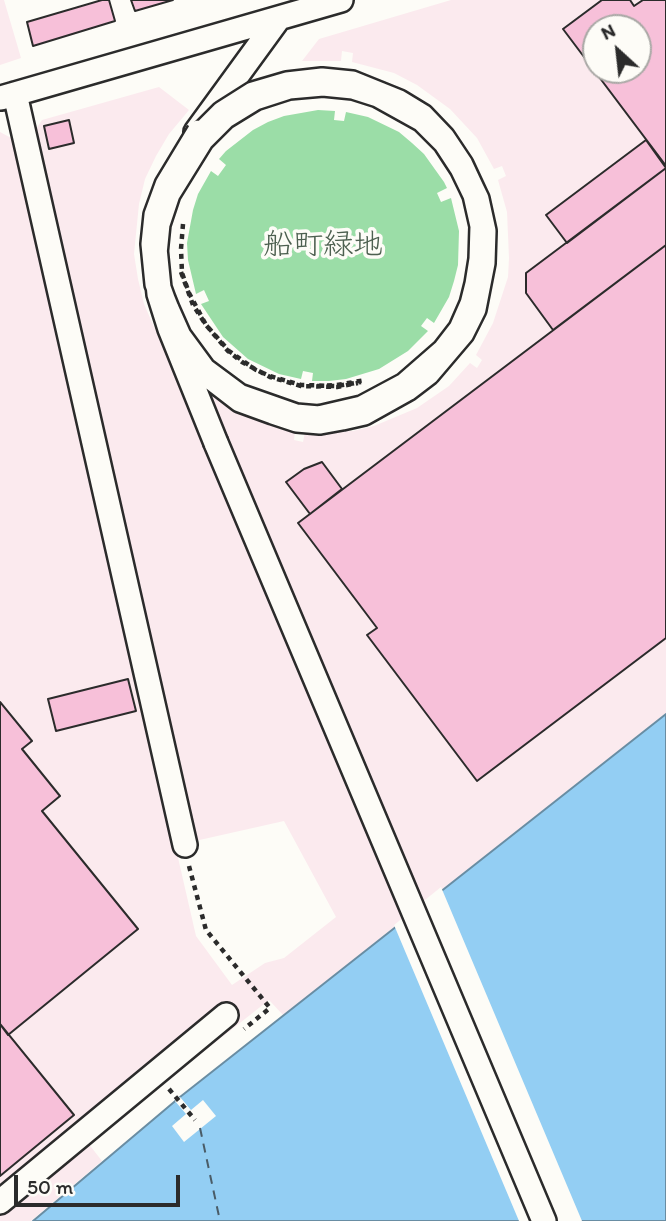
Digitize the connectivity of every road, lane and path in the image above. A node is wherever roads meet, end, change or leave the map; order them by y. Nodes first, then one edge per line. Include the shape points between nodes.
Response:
1 (341, 0) edge
2 (279, 18) junction
3 (8, 96) edge
4 (184, 215) dead end
5 (317, 386) dead end
6 (185, 845) dead end
7 (226, 1015) dead end
8 (0, 1202) edge
9 (544, 1221) edge

1 - 2 street
2 - 3 street
2 - 9 street, bridge via 207,114 167,180 157,210 154,239 158,279 167,304 180,331 205,364 240,391 296,411 320,413 363,403 388,390 427,364 462,323 473,299 478,279 483,254 483,243 483,232 483,221 476,189 462,159 423,111 400,96 353,78 323,74 288,78 254,89 224,108 199,132 167,185 156,215 153,244 157,284 162,297 167,309 178,336 204,370 239,396 296,416 319,418 362,408 405,385 444,351 461,329 472,304 477,284 479,272 481,259 482,226 475,195 461,165 443,138 422,116 399,102 352,83 322,80 253,94 223,113 200,136 168,189 158,219 155,248 156,261 159,288 163,301 168,313 180,340 205,373 240,400 297,420 320,422 364,412 428,373 462,332 474,309 483,263 484,230 482,220 477,199 472,188 467,178 462,168 444,142 401,106 353,87 289,88 255,98 201,139 168,194 158,224 156,244 155,254 158,280 159,293 166,317 216,443
3 - 6 street
4 - 5 path via 181,249 189,293 206,325 229,351 256,370 301,385 337,386 367,379 337,386
7 - 8 street

